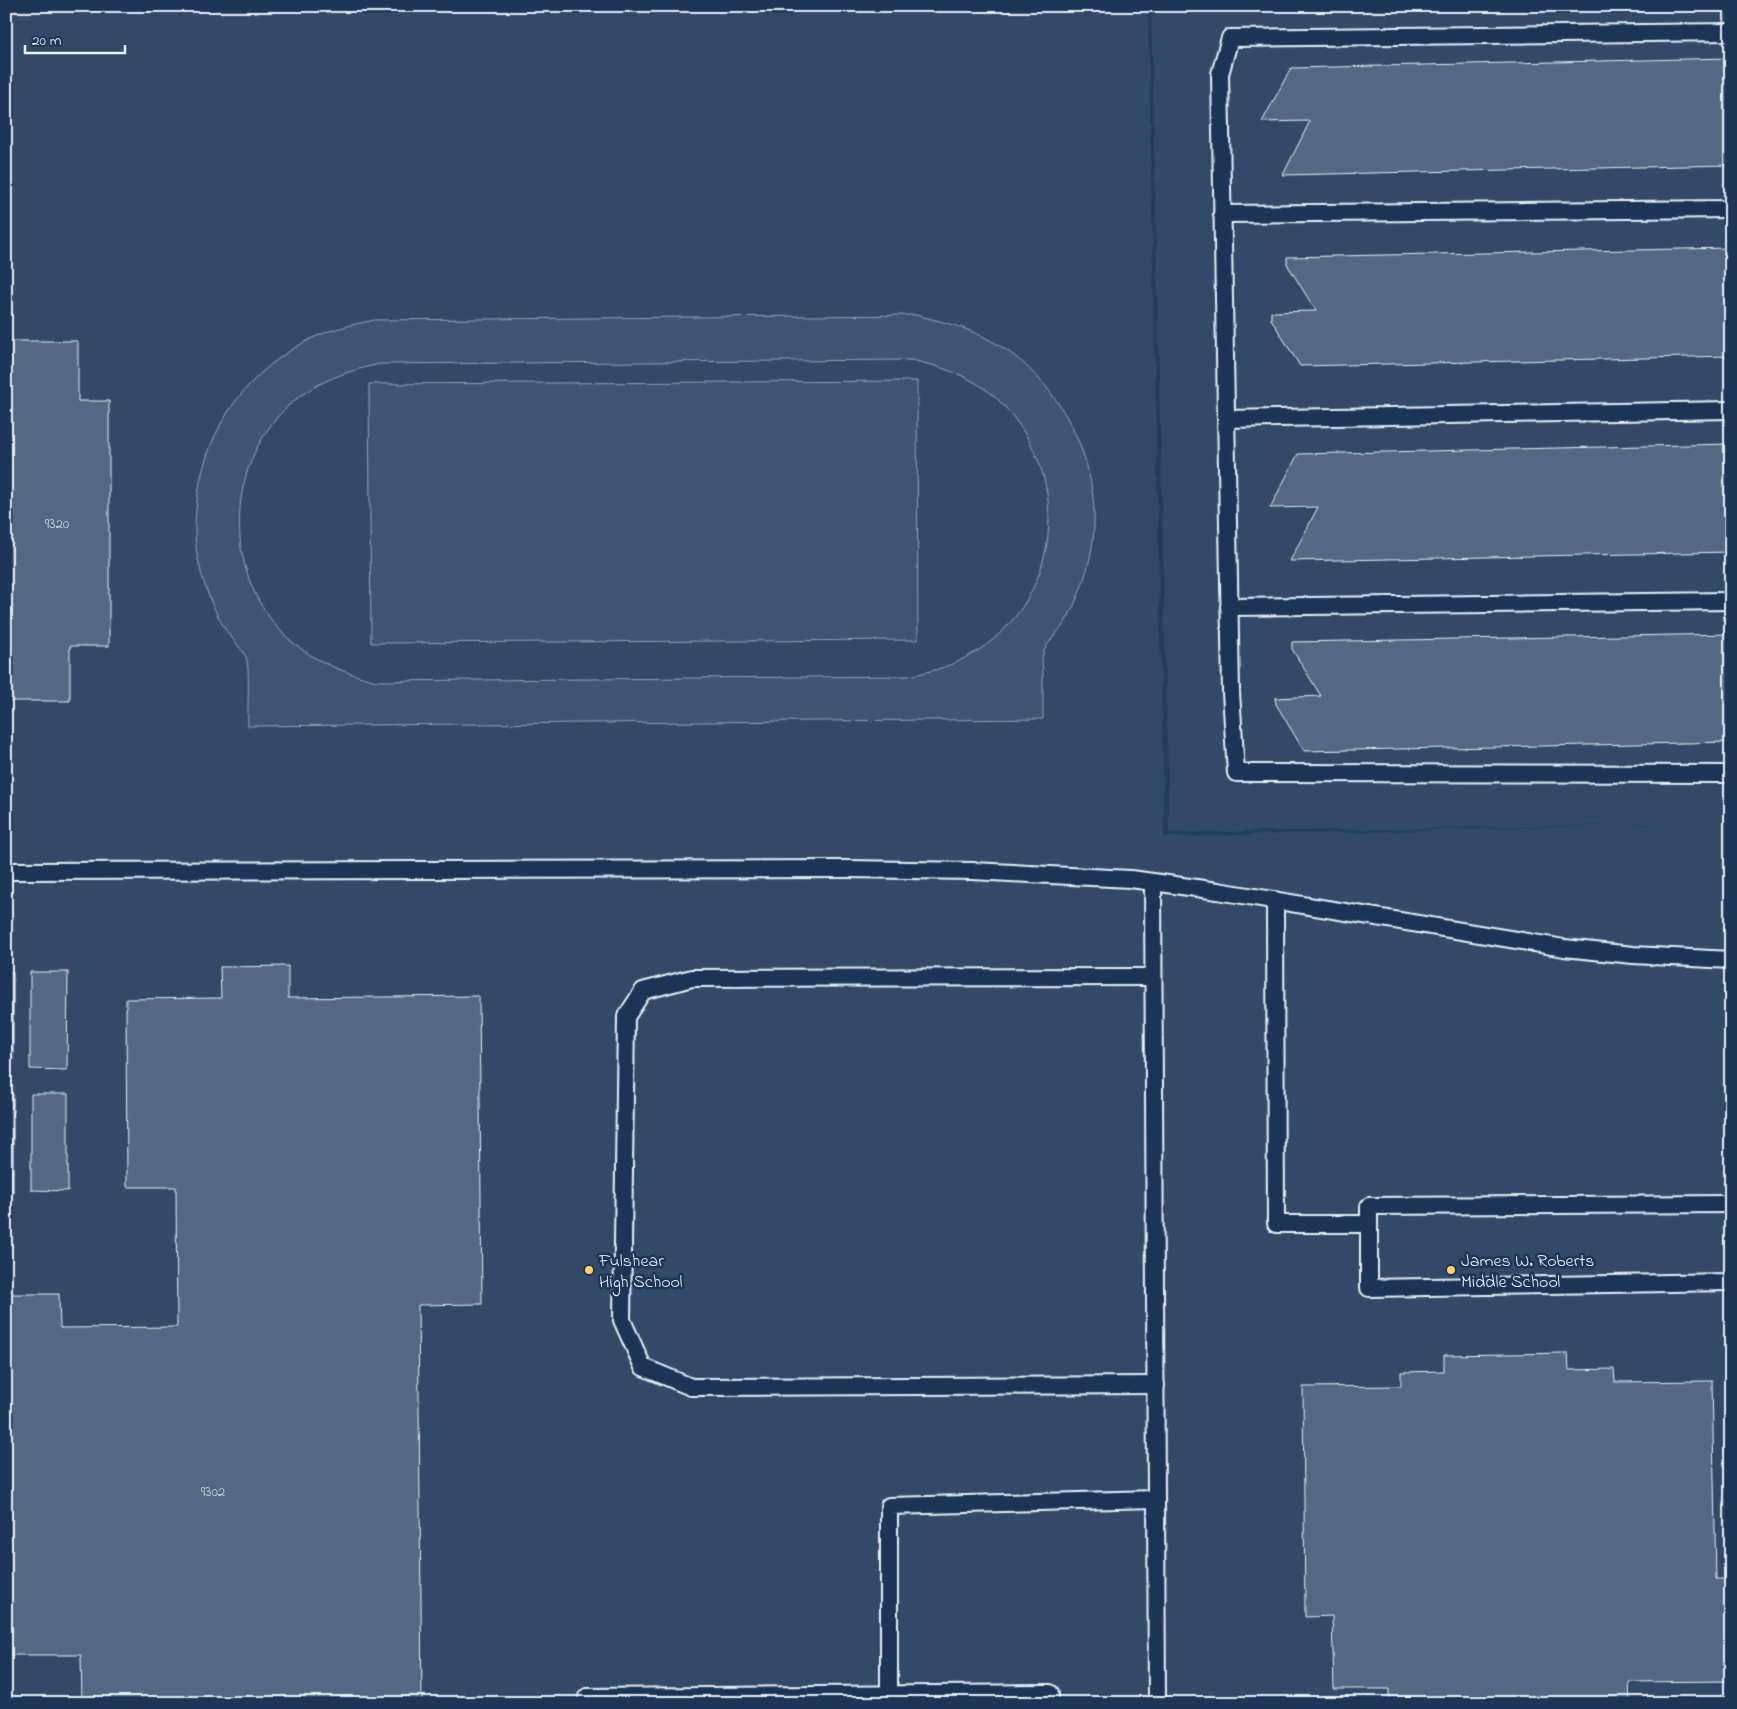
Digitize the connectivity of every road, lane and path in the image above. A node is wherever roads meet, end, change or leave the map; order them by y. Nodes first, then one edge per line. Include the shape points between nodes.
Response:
1 (1731, 32) edge
2 (1731, 209) edge
3 (1222, 214) junction
4 (1731, 410) edge
5 (1226, 419) junction
6 (1731, 601) edge
7 (1229, 607) junction
8 (1731, 774) edge
9 (6, 871) edge
10 (1153, 883) junction
11 (1275, 900) junction
12 (1731, 960) edge
13 (1153, 977) junction
14 (1731, 1204) edge
15 (1369, 1224) junction
16 (1731, 1282) edge
17 (1156, 1385) junction
18 (1156, 1499) junction
19 (889, 1694) junction
20 (587, 1703) edge
21 (1050, 1703) edge
22 (1157, 1703) edge

1 - 3 lane via 1230,38 1220,74
2 - 3 lane
3 - 5 lane
4 - 5 lane
5 - 7 lane
6 - 7 lane
7 - 8 lane via 1236,773
9 - 10 lane via 848,869 1104,877
10 - 11 lane
10 - 13 lane
11 - 12 lane via 1564,948
11 - 15 lane via 1276,1224
13 - 17 lane
13 - 17 lane via 692,978 643,991 626,1017 622,1320 643,1367 691,1387
14 - 15 lane via 1369,1206
15 - 16 lane via 1369,1288
17 - 18 lane
18 - 19 lane via 889,1506
18 - 22 lane
19 - 20 lane via 587,1697
19 - 21 lane via 1050,1693

